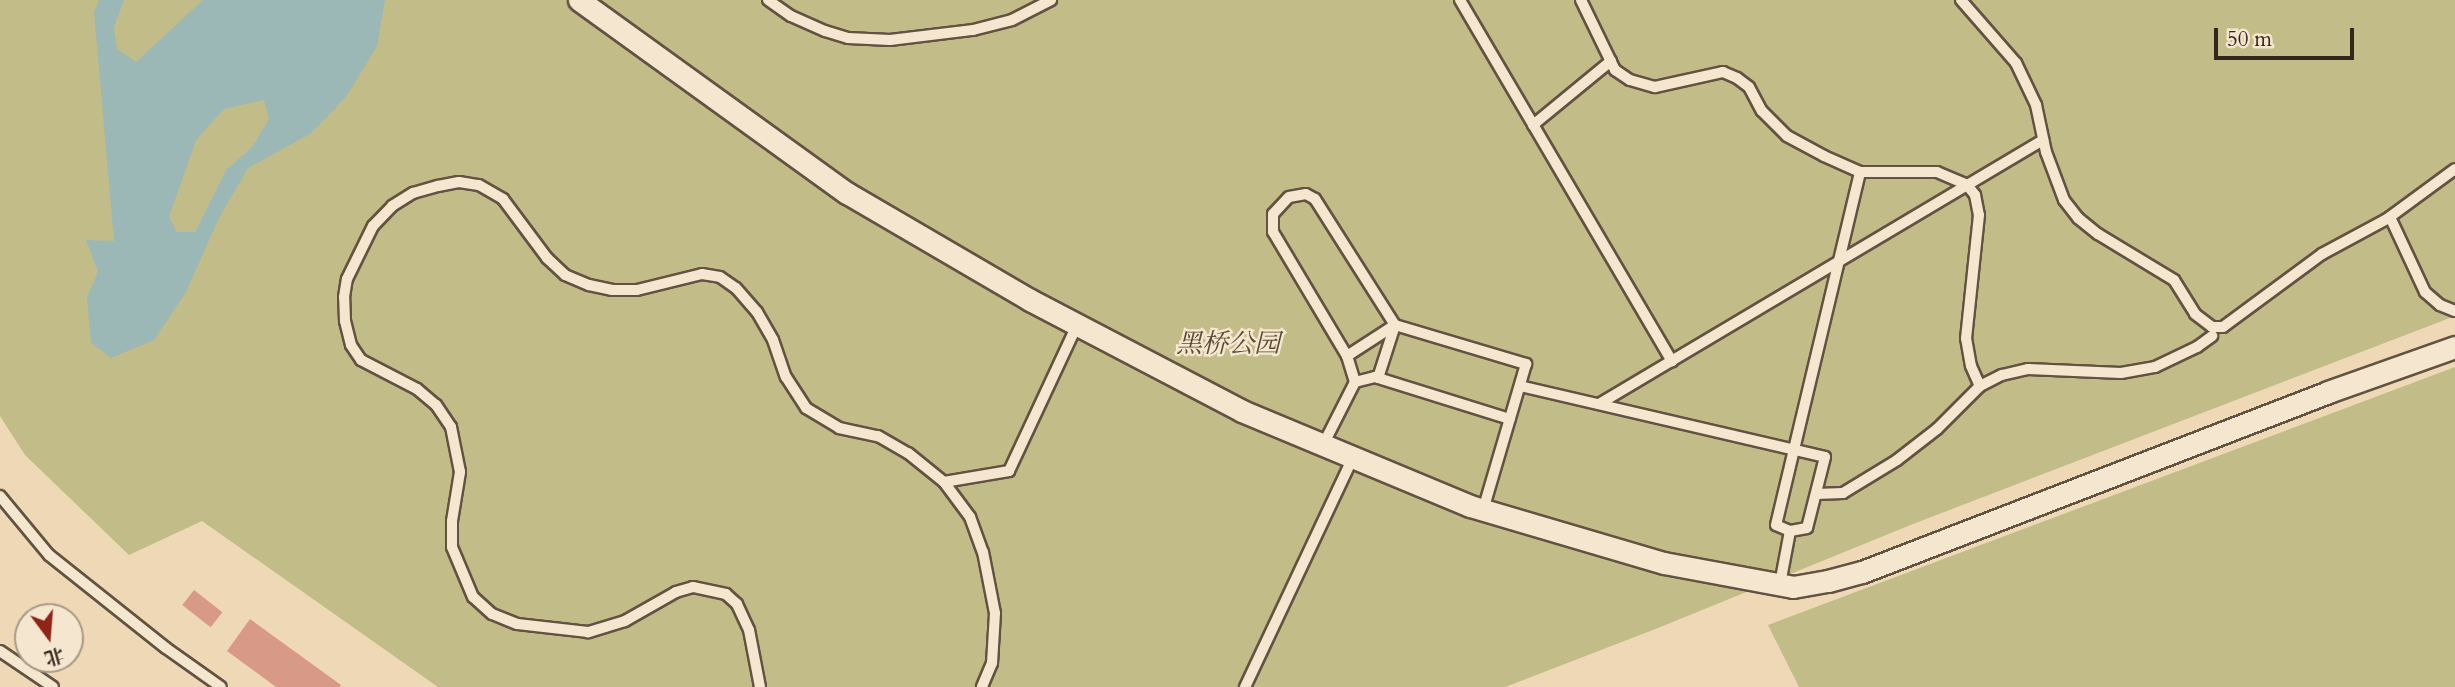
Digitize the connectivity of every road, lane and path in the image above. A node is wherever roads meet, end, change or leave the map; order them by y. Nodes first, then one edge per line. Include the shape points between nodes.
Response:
1 (579, 0) edge
2 (768, 0) edge
3 (1051, 0) edge
4 (1460, 0) edge
5 (1581, 0) edge
6 (1961, 0) edge
7 (1611, 61) junction
8 (1534, 125) junction
9 (2043, 140) junction
10 (2455, 169) edge
11 (1860, 172) junction
12 (1967, 185) junction
13 (2390, 217) junction
14 (1839, 262) junction
15 (2455, 311) edge
16 (1077, 325) junction
17 (1395, 325) junction
18 (2212, 336) dead end
19 (2455, 347) edge
20 (1347, 356) junction
21 (1672, 361) junction
22 (1378, 378) junction
23 (1355, 382) junction
24 (1520, 386) junction
25 (1980, 386) junction
26 (1599, 404) junction
27 (1510, 419) junction
28 (1323, 445) junction
29 (1794, 450) junction
30 (1353, 457) junction
31 (944, 482) junction
32 (1816, 494) junction
33 (0, 496) edge
34 (1483, 510) junction
35 (1790, 531) junction
36 (1780, 584) junction
37 (0, 651) edge
38 (53, 687) edge
39 (221, 687) edge
40 (760, 687) edge
41 (982, 687) edge
42 (1245, 687) edge

1 - 16 street via 847,193
2 - 3 lane via 825,31 848,38 890,40 973,30 1012,20
4 - 8 lane
5 - 7 lane
6 - 9 lane via 2016,63 2036,106
7 - 8 lane
7 - 11 lane via 1615,70 1630,80 1655,87 1723,72 1737,78 1787,136
8 - 21 lane
9 - 12 lane
9 - 13 lane via 2055,181 2078,218 2174,280 2195,314 2212,327 2223,327 2322,254
10 - 13 lane
11 - 12 lane via 1937,172
11 - 14 lane
12 - 14 lane
12 - 25 lane via 1975,195 1979,215 1966,338
13 - 15 lane via 2425,292
14 - 21 lane
14 - 29 lane
16 - 28 street via 1241,411
16 - 31 lane via 1009,471
17 - 20 lane
17 - 20 lane via 1315,200 1306,194 1289,197 1273,214 1273,232
17 - 22 lane
17 - 24 lane via 1526,364
18 - 25 lane via 2155,367 2121,373 2028,369
19 - 36 street via 1862,572 1793,587
20 - 23 lane
21 - 26 lane
22 - 23 lane
22 - 27 lane
23 - 28 lane
24 - 26 lane
24 - 27 lane
25 - 32 lane via 1897,460 1843,493
26 - 29 lane
27 - 34 lane
28 - 30 street
29 - 32 lane via 1825,457
29 - 35 lane via 1776,525
30 - 34 street
30 - 42 lane
31 - 40 lane via 878,436 839,428 806,408 786,377 757,312 720,277 702,274 637,290 589,285 565,275 547,258 503,199 479,185 459,182 413,193 373,226 347,279 344,297 351,345 361,360 417,389 451,427 460,472 452,520 453,547 473,597 492,614 517,624 588,632 625,621 693,587 726,594 737,604 749,630
31 - 41 lane via 977,531 992,588 992,663
32 - 35 lane via 1807,528
33 - 39 lane via 49,555
34 - 36 street via 1664,563
35 - 36 lane
37 - 38 lane

